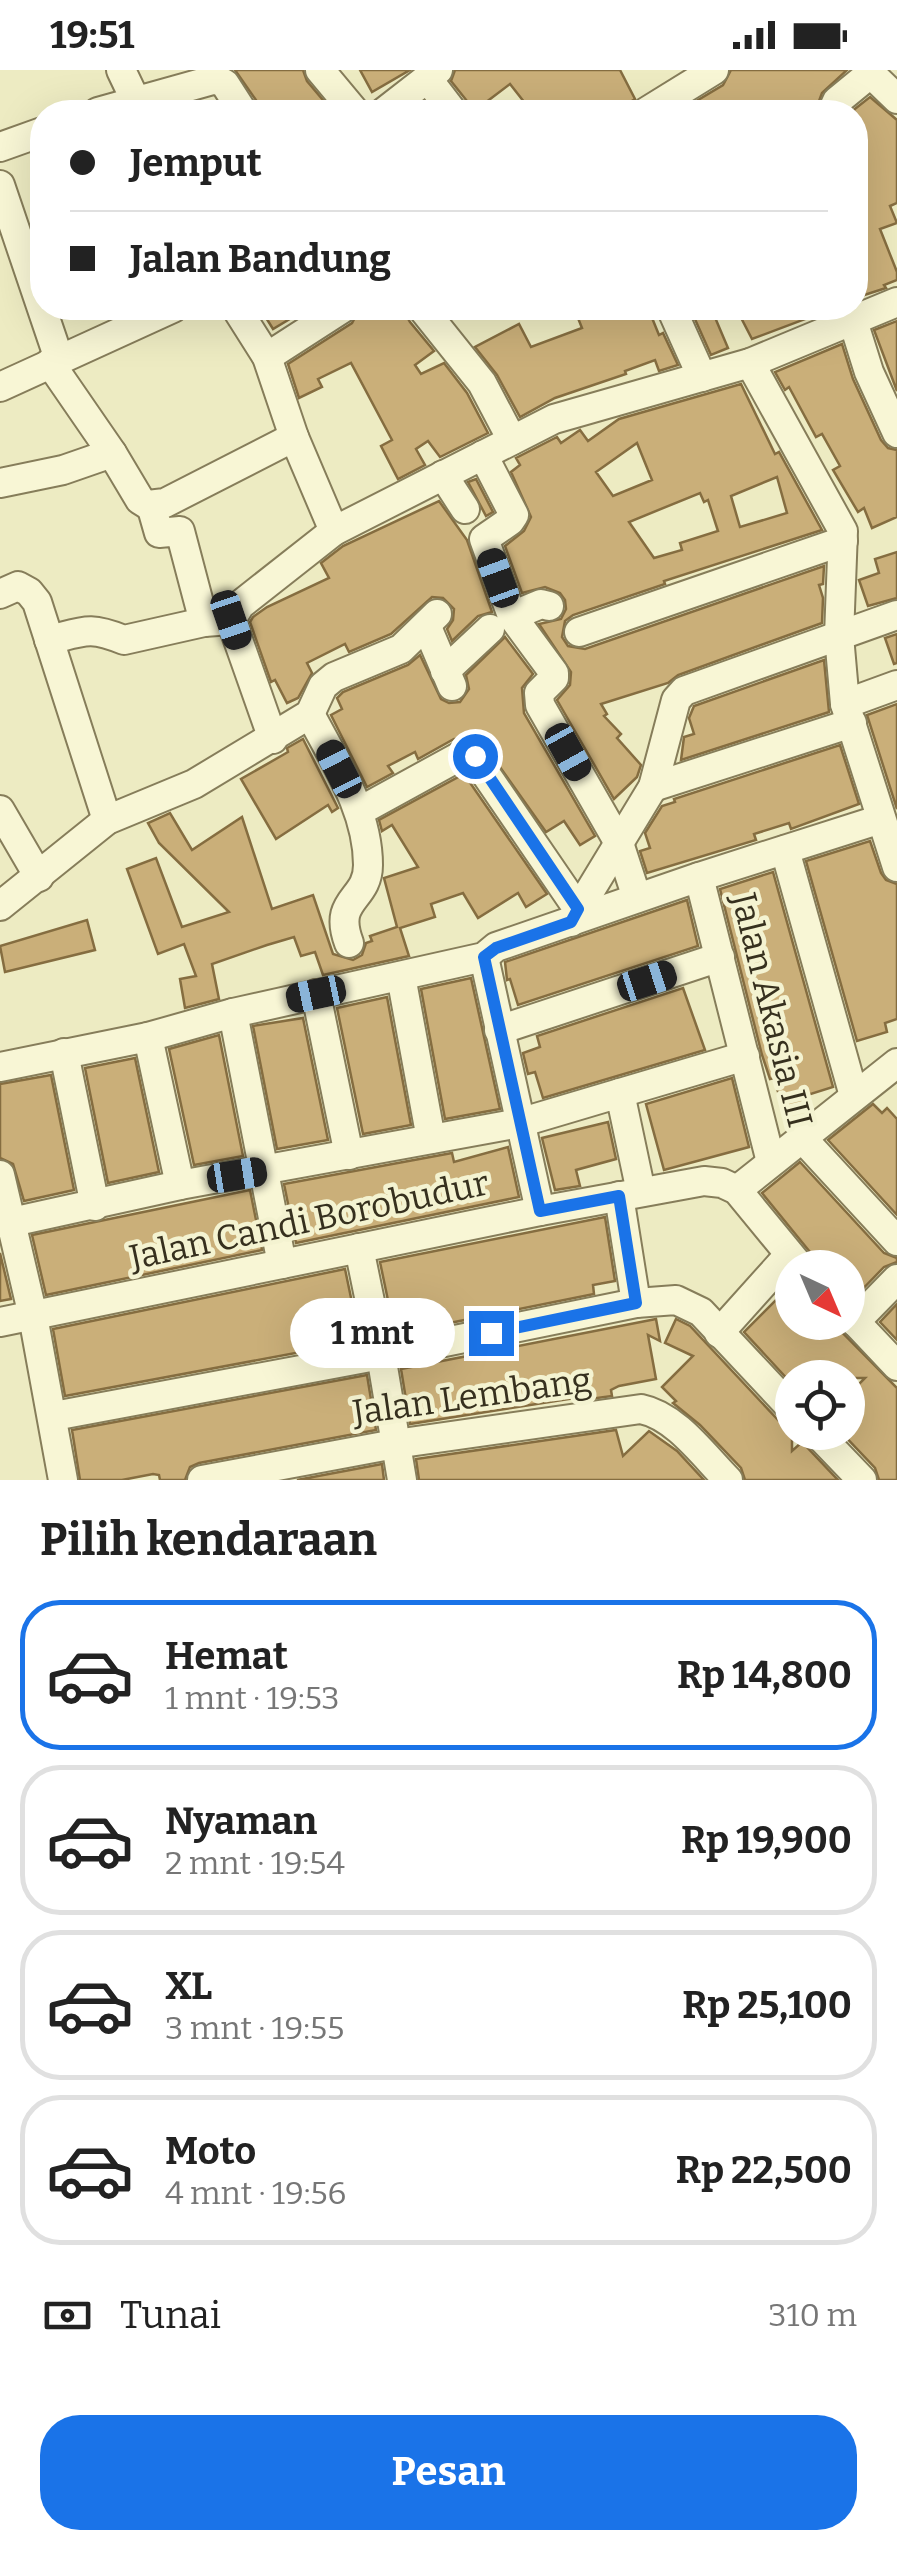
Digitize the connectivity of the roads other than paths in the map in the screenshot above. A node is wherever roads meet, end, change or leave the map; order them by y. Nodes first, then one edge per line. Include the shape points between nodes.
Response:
1 (121, 70) edge
2 (320, 70) edge
3 (869, 72) edge
4 (432, 74) edge
5 (692, 75) edge
6 (897, 99) edge
7 (135, 100) edge
8 (155, 100) edge
9 (235, 100) edge
10 (345, 100) edge
11 (399, 100) edge
12 (446, 100) edge
13 (661, 100) edge
14 (838, 100) edge
15 (30, 136) edge
16 (0, 147) edge
17 (0, 185) edge
18 (30, 281) edge
19 (897, 302) edge
20 (868, 315) edge
21 (42, 320) edge
22 (147, 320) edge
23 (244, 320) edge
24 (325, 320) edge
25 (432, 320) edge
26 (677, 320) edge
27 (853, 321) joint
28 (267, 357) junction
29 (55, 361) junction
30 (750, 363) junction
31 (702, 377) junction
32 (0, 386) edge
33 (897, 434) edge
34 (294, 437) junction
35 (512, 440) junction
36 (112, 452) junction
37 (483, 455) junction
38 (443, 475) junction
39 (0, 484) edge
40 (151, 505) junction
41 (464, 509) dead end
42 (334, 530) junction
43 (843, 540) junction
44 (0, 594) edge
45 (550, 606) dead end
46 (897, 615) edge
47 (217, 621) junction
48 (501, 622) junction
49 (579, 632) dead end
50 (839, 636) junction
51 (49, 640) junction
52 (897, 685) edge
53 (848, 713) junction
54 (310, 714) junction
55 (272, 739) junction
56 (653, 787) junction
57 (0, 810) edge
58 (360, 811) junction
59 (881, 819) junction
60 (108, 820) junction
61 (619, 843) junction
62 (785, 850) junction
63 (897, 867) edge
64 (39, 877) junction
65 (700, 877) junction
66 (636, 898) junction
67 (0, 906) edge
68 (575, 916) junction
69 (349, 943) dead end
70 (484, 957) junction
71 (720, 957) junction
72 (400, 976) junction
73 (316, 994) junction
74 (233, 1013) junction
75 (500, 1030) junction
76 (148, 1037) junction
77 (64, 1053) junction
78 (744, 1056) junction
79 (0, 1066) edge
80 (887, 1071) edge
81 (620, 1092) junction
82 (854, 1096) junction
83 (897, 1100) edge
84 (519, 1123) junction
85 (802, 1138) junction
86 (432, 1139) junction
87 (349, 1155) junction
88 (771, 1162) junction
89 (266, 1170) junction
90 (0, 1175) edge
91 (180, 1185) junction
92 (737, 1190) junction
93 (630, 1194) junction
94 (94, 1206) junction
95 (540, 1211) junction
96 (12, 1222) junction
97 (897, 1241) edge
98 (359, 1248) junction
99 (785, 1250) edge
100 (282, 1264) junction
101 (775, 1280) edge
102 (897, 1280) edge
103 (636, 1303) junction
104 (865, 1306) edge
105 (33, 1316) junction
106 (0, 1322) edge
107 (719, 1332) junction
108 (865, 1333) edge
109 (381, 1356) junction
110 (897, 1366) edge
111 (775, 1390) edge
112 (54, 1416) junction
113 (395, 1444) junction
114 (833, 1450) edge
115 (62, 1480) edge
116 (202, 1480) edge
117 (402, 1480) edge
118 (728, 1480) edge
119 (862, 1480) edge

1 - 7 street
2 - 10 street
3 - 6 street
3 - 14 street
4 - 11 street
4 - 12 street
5 - 13 street
8 - 9 street via 216,79
15 - 16 street
17 - 18 street
19 - 20 street
21 - 29 street
22 - 29 street
23 - 28 street
24 - 28 street
25 - 35 street via 482,383
26 - 31 street
27 - 30 street
27 - 33 street
28 - 34 street
29 - 32 street
29 - 36 street
30 - 31 street
30 - 43 street via 838,519
31 - 35 street via 554,418
34 - 40 street via 188,493
34 - 42 street
35 - 37 street
36 - 39 street
36 - 40 street via 140,500
37 - 38 street
37 - 48 street via 514,515 484,539
38 - 41 street
38 - 42 street
40 - 47 street via 159,533 180,530
42 - 47 street
43 - 49 street
43 - 50 street
44 - 51 street via 18,586 30,592
45 - 48 street
46 - 50 street
47 - 51 street via 124,640 90,630
47 - 55 street
48 - 54 street via 448,678 432,620 402,649 334,677
48 - 61 street via 554,673 539,692 540,705
50 - 53 street
50 - 56 street via 696,686 676,700
51 - 60 street
52 - 53 street
53 - 56 street
53 - 59 street
54 - 55 street
54 - 58 street
55 - 60 street via 194,784
56 - 61 street
57 - 64 street
58 - 68 street via 472,754
58 - 69 street via 368,865 345,912
59 - 62 street
59 - 63 street
60 - 64 street
61 - 66 street
61 - 68 street
62 - 65 street
62 - 82 street
64 - 67 street
65 - 66 street
65 - 71 street, Jalan Akasia III
66 - 68 street
68 - 70 street
70 - 72 street
70 - 75 street
71 - 75 street
71 - 78 street, Jalan Akasia III
72 - 73 street
72 - 86 street
73 - 74 street
73 - 87 street
74 - 76 street
74 - 89 street
75 - 84 street
76 - 77 street
76 - 91 street
77 - 79 street
77 - 94 street
78 - 81 street
78 - 88 street, Jalan Akasia III
80 - 82 street
80 - 83 street
81 - 84 street
81 - 93 street
82 - 85 street
84 - 86 street
84 - 95 street
85 - 88 street
85 - 97 street
86 - 87 street
87 - 89 street
88 - 92 street
89 - 91 street
89 - 100 street
90 - 96 street
91 - 94 street
92 - 93 street, Jalan Candi Borobudur via 704,1181
92 - 99 street
93 - 95 street, Jalan Candi Borobudur
93 - 103 street
94 - 96 street
95 - 98 street, Jalan Candi Borobudur
96 - 105 street
98 - 100 street, Jalan Candi Borobudur
98 - 109 street
100 - 105 street, Jalan Candi Borobudur
101 - 107 street
102 - 104 street
103 - 107 street via 676,1300 701,1312
103 - 109 street
105 - 106 street, Jalan Candi Borobudur
105 - 112 street
107 - 111 street
108 - 110 street
109 - 112 street
109 - 113 street
112 - 115 street
113 - 116 street, Jalan Lembang
113 - 117 street
113 - 118 street, Jalan Lembang via 642,1410 668,1421
114 - 119 street

